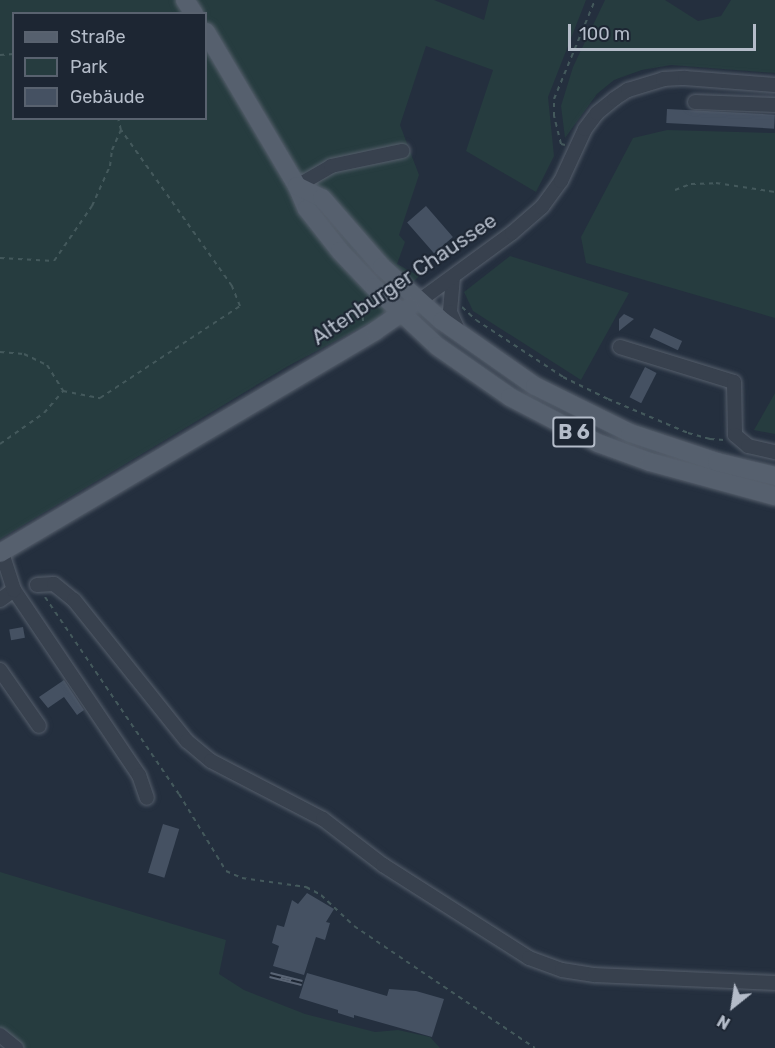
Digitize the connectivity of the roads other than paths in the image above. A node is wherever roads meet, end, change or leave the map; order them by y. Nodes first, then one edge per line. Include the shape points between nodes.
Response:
1 (207, 35) edge
2 (775, 85) edge
3 (695, 102) dead end
4 (775, 105) edge
5 (402, 151) dead end
6 (297, 186) junction
7 (453, 277) junction
8 (419, 301) junction
9 (401, 313) junction
10 (462, 337) junction
11 (620, 348) dead end
12 (775, 452) edge
13 (775, 476) edge
14 (775, 496) edge
15 (1, 552) edge
16 (37, 585) road end
17 (14, 590) junction
18 (0, 600) edge
19 (0, 670) edge
20 (39, 726) dead end
21 (147, 798) dead end
22 (775, 983) edge
23 (0, 1035) edge
24 (16, 1048) edge

1 - 6 main road, B 6
2 - 7 street, Altenburger Chaussee via 685,78 646,83 628,90 604,106 585,129 561,181 542,207
3 - 4 street
5 - 6 street via 331,166
6 - 8 main road, B 6 via 322,198 369,254
6 - 9 main road, B 6 via 307,209 340,251
7 - 8 street, Altenburger Chaussee
7 - 10 street via 450,305
8 - 9 main road, Altenburger Chaussee
8 - 10 main road, B 6
9 - 14 main road, B 6 via 482,379 571,430 650,462
9 - 15 main road, Altenburger Chaussee
10 - 13 main road, B 6 via 535,386 609,424 709,459
11 - 12 street via 734,382 735,435 748,446
15 - 17 street
16 - 22 street via 54,584 74,600 188,741 211,760 323,819 383,865 529,958 562,970 595,975
17 - 18 street
17 - 21 street via 139,775
19 - 20 street
23 - 24 street

